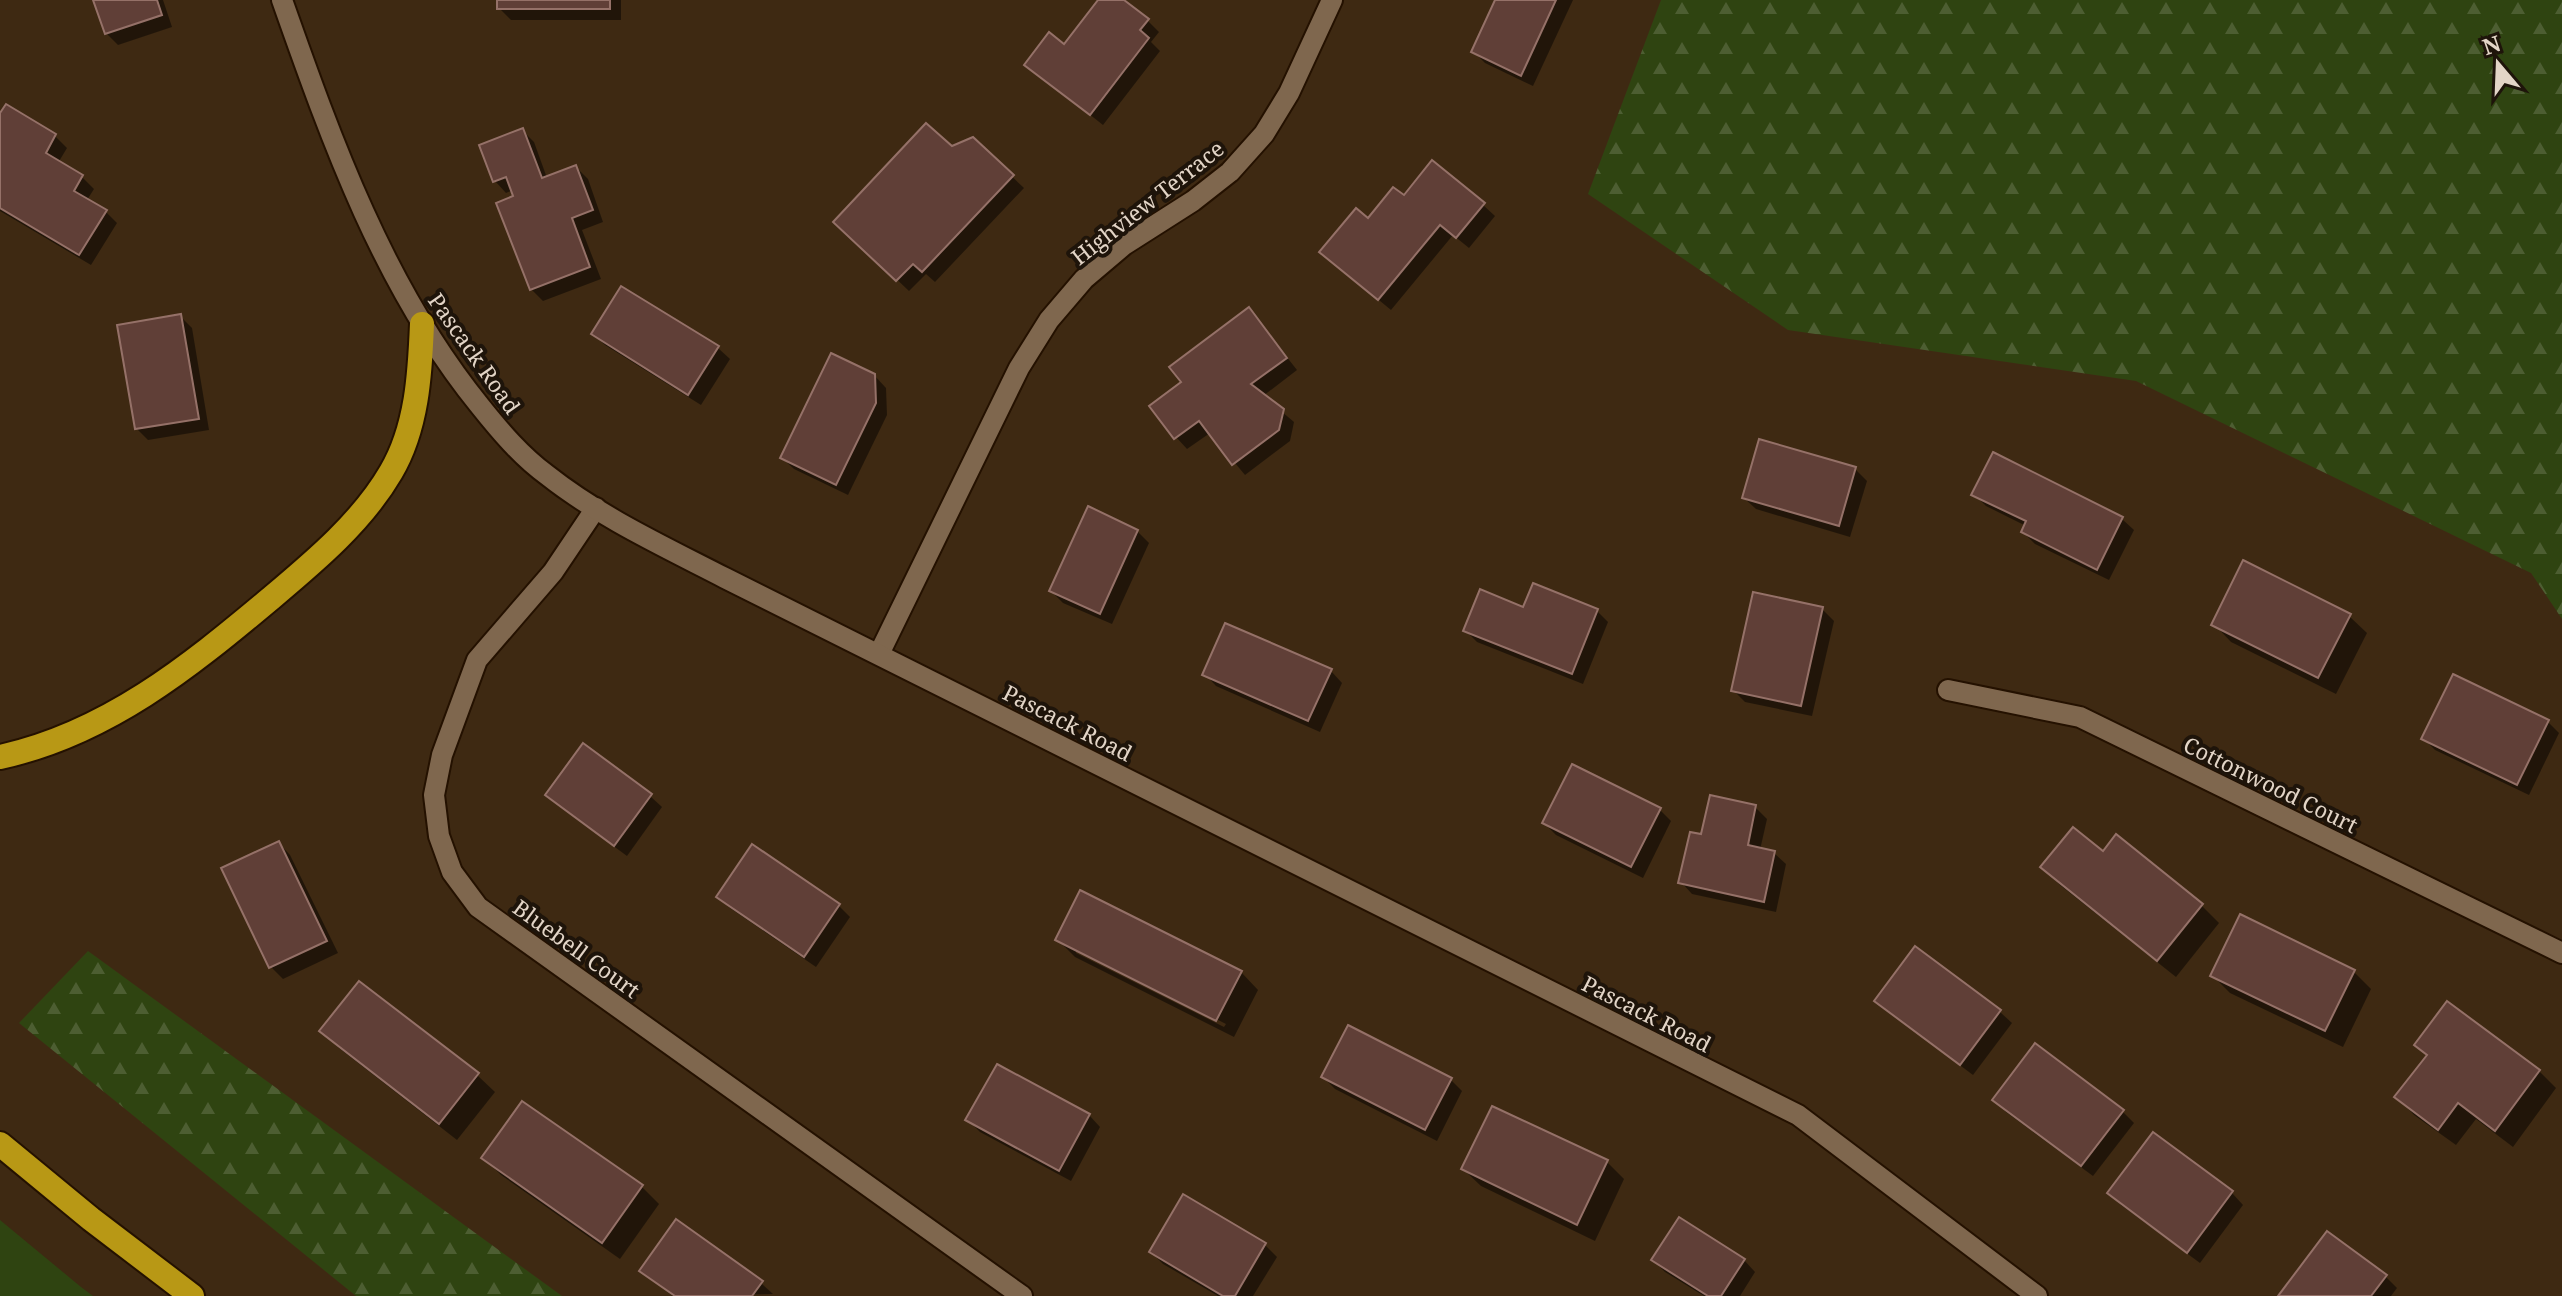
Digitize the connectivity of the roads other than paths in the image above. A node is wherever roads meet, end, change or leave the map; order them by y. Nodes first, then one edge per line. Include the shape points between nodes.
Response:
1 (282, 0) edge
2 (1332, 0) edge
3 (422, 324) junction
4 (596, 508) junction
5 (879, 654) junction
6 (1948, 690) dead end
7 (0, 757) edge
8 (2562, 953) edge
9 (0, 1144) edge
10 (192, 1296) edge
11 (1022, 1296) edge
12 (2037, 1296) edge

1 - 3 street, Pascack Road via 347,174
2 - 5 street, Highview Terrace via 1264,134 1230,172 1084,279 1049,320 1019,368
3 - 4 street, Pascack Road via 458,380 502,433 547,475
3 - 7 highway via 421,367 405,442 372,501 337,539 227,635 125,708 74,733
4 - 5 street, Pascack Road
4 - 11 street, Bluebell Court via 553,572 477,660 442,755 434,795 439,836 452,872 478,907
5 - 12 street, Pascack Road via 1798,1115
6 - 8 street, Cottonwood Court via 2080,717
9 - 10 highway

